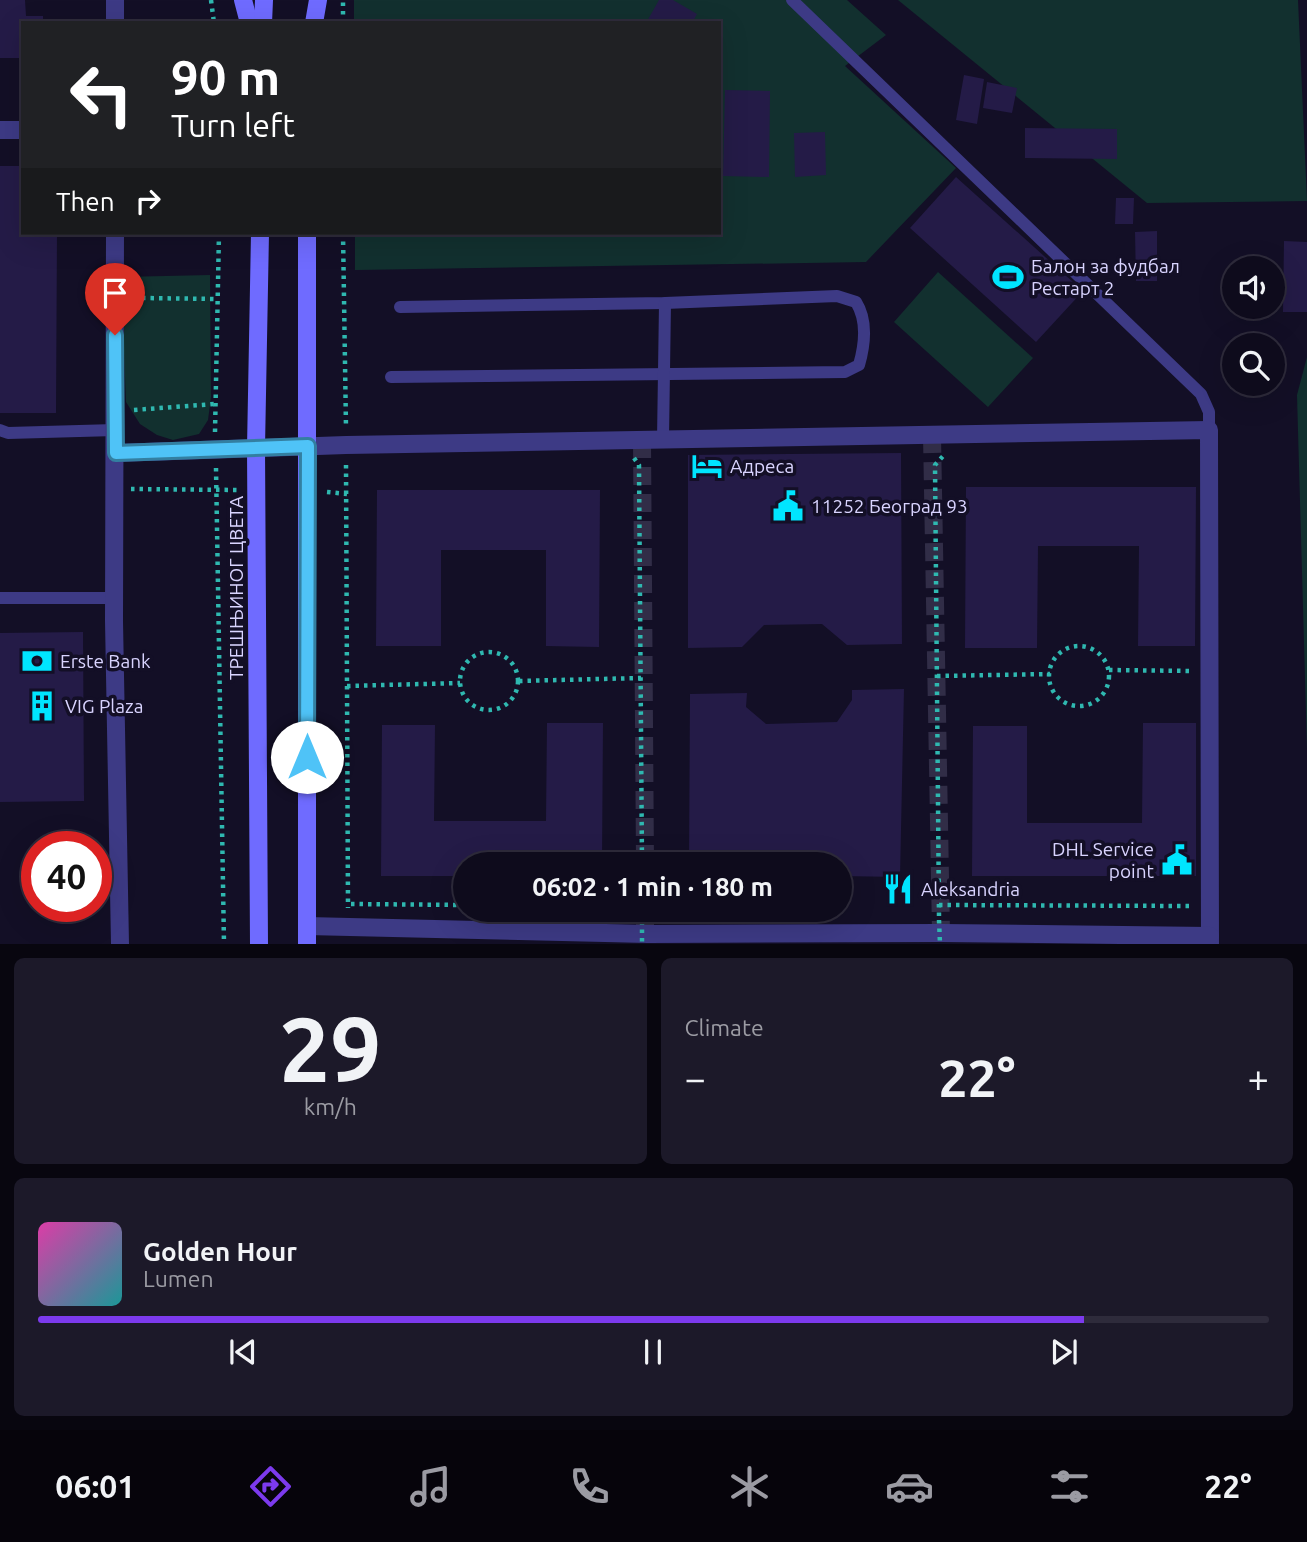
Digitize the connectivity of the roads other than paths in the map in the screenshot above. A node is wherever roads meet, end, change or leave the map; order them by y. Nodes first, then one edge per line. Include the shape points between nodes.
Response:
1 (114, 0) edge
2 (243, 0) edge
3 (264, 0) edge
4 (306, 0) edge
5 (318, 0) edge
6 (792, 0) edge
7 (115, 21) edge
8 (248, 21) edge
9 (263, 21) edge
10 (307, 21) edge
11 (314, 21) edge
12 (0, 130) edge
13 (21, 130) edge
14 (115, 235) edge
15 (260, 235) edge
16 (307, 235) edge
17 (666, 303) junction
18 (400, 307) dead end
19 (664, 374) junction
20 (391, 377) dead end
21 (115, 421) junction
22 (0, 430) edge
23 (1209, 430) junction
24 (663, 439) junction
25 (308, 446) junction
26 (256, 448) junction
27 (116, 453) junction
28 (0, 598) edge
29 (114, 598) junction
30 (307, 935) edge
31 (1210, 940) edge
32 (120, 943) edge
33 (259, 943) edge

1 - 7 street
2 - 8 street
3 - 9 street
4 - 10 street
5 - 11 street
6 - 23 lane via 1201,394 1209,412
12 - 13 street
14 - 21 street
15 - 26 street, ТРЕШЊИНОГ ЦВЕТА
16 - 25 street
17 - 18 lane
17 - 19 lane
17 - 19 lane via 837,296 856,302 864,315 864,349 859,365 845,372
19 - 20 lane
19 - 24 lane
21 - 22 lane via 8,433
21 - 27 street
23 - 24 street
23 - 31 street
24 - 25 street
25 - 26 street
25 - 30 street
26 - 27 street
26 - 33 street, ТРЕШЊИНОГ ЦВЕТА
27 - 29 street
28 - 29 lane
29 - 32 street
30 - 31 street via 349,927

